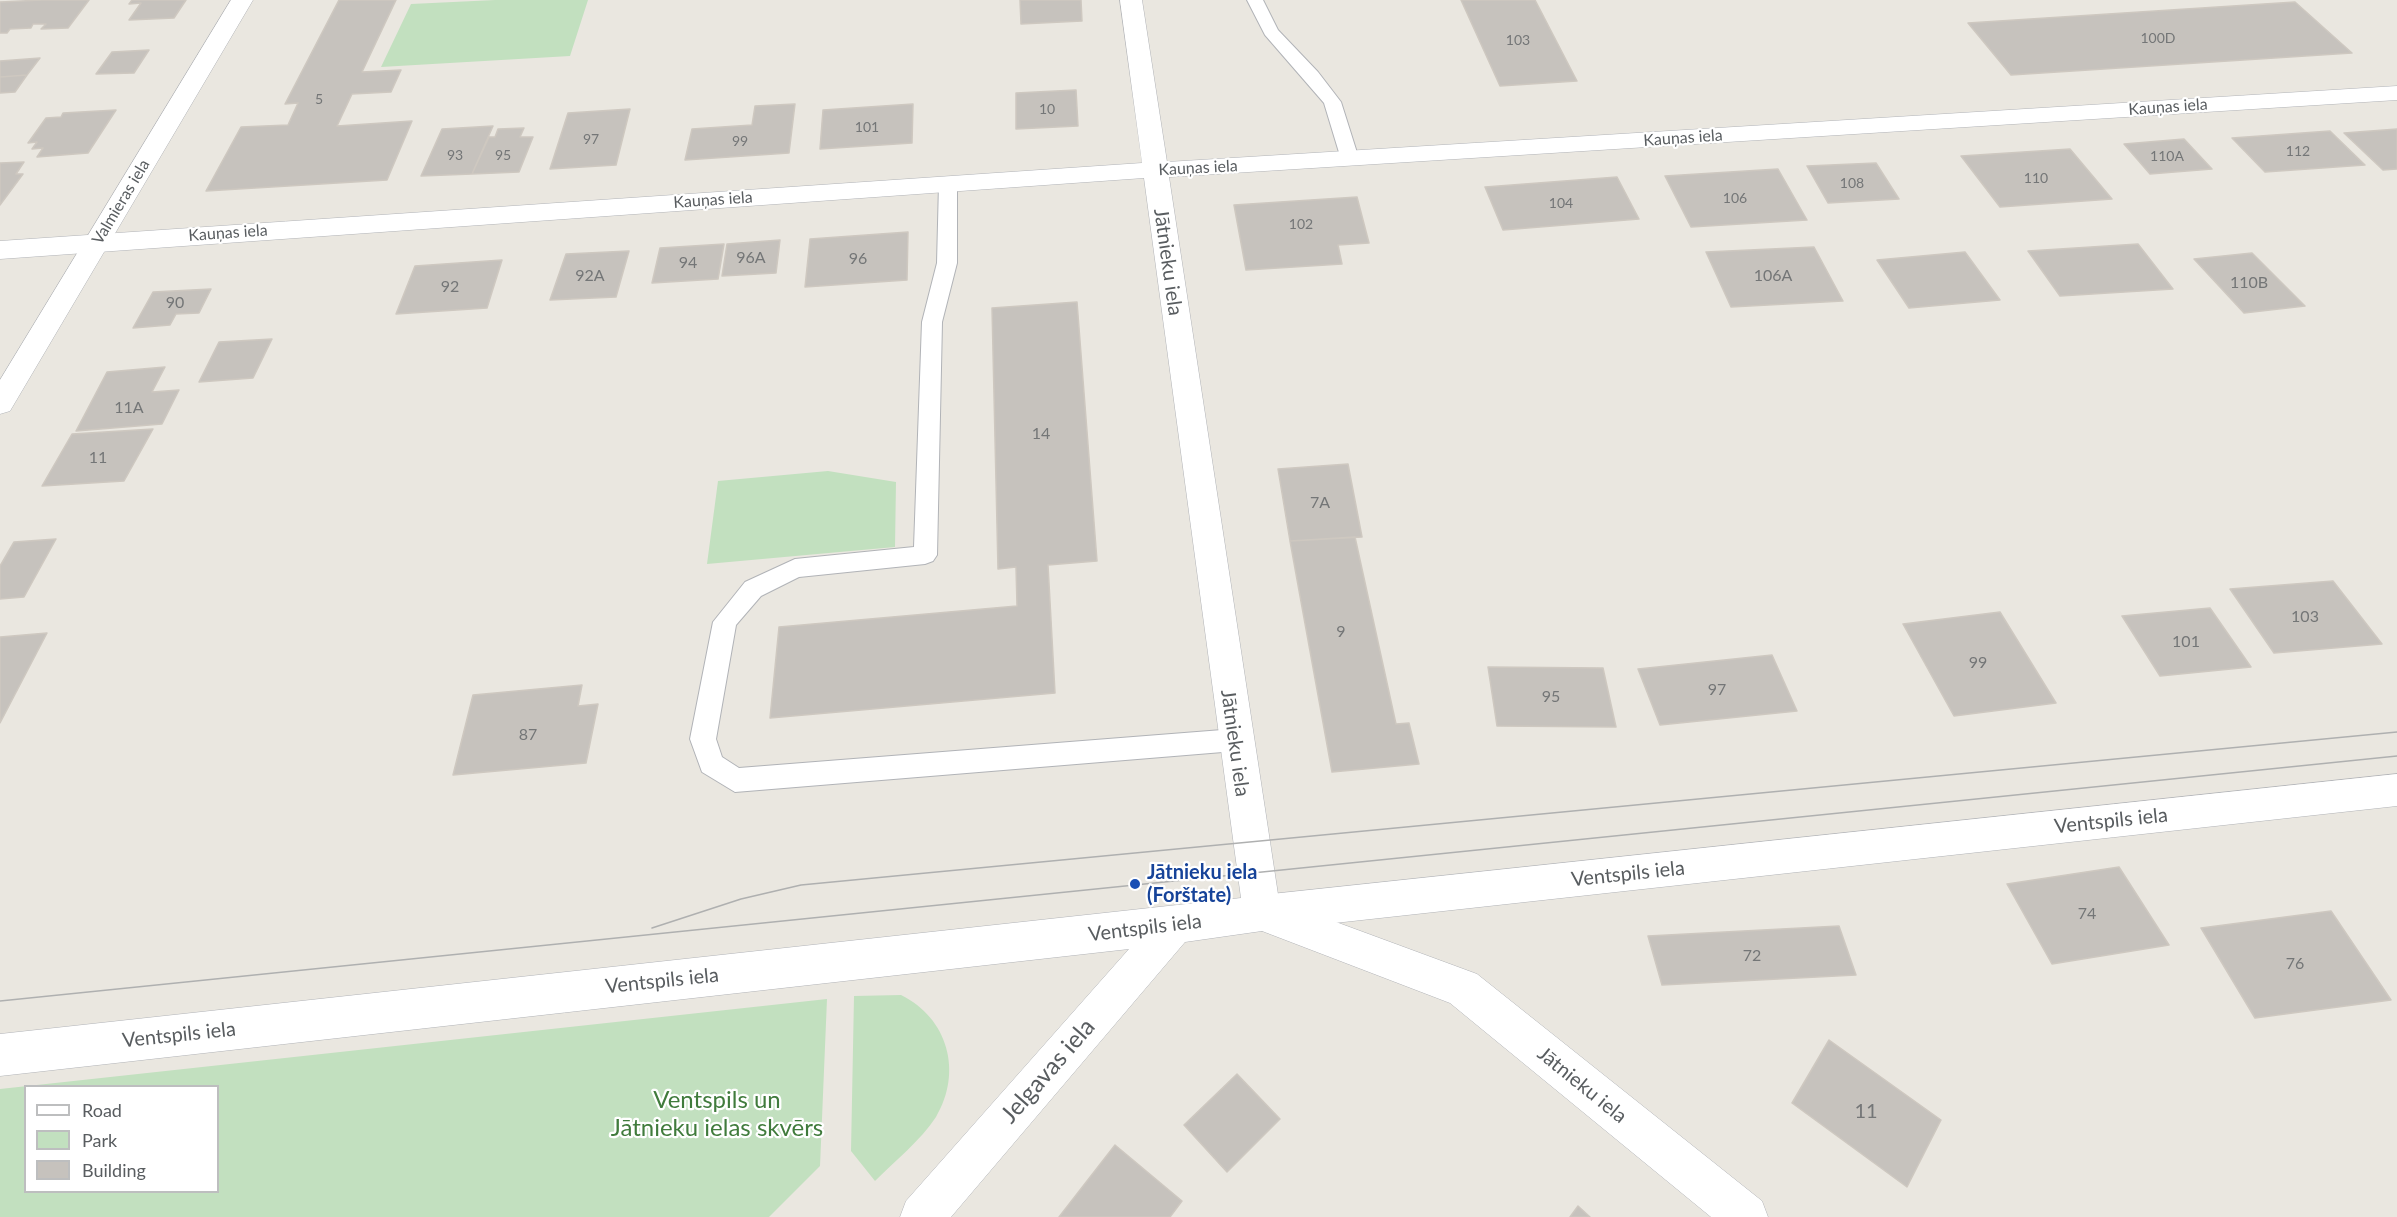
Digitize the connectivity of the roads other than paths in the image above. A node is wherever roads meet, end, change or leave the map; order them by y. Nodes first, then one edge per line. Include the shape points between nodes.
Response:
1 (242, 0) edge
2 (1131, 0) edge
3 (1255, 0) edge
4 (2397, 93) edge
5 (1350, 159) junction
6 (1154, 171) junction
7 (948, 184) junction
8 (97, 243) junction
9 (0, 250) edge
10 (0, 404) edge
11 (1235, 740) junction
12 (2397, 790) edge
13 (1262, 913) junction
14 (1175, 926) junction
15 (0, 1055) edge
16 (922, 1217) edge
17 (1746, 1217) edge

1 - 8 street, Valmieras iela
2 - 6 street, Jātnieku iela
3 - 5 lane via 1271,32 1332,102
4 - 5 street, Kauņas iela
5 - 6 street, Kauņas iela
6 - 7 street, Kauņas iela
6 - 11 street, Jātnieku iela
7 - 8 street, Kauņas iela
7 - 11 lane via 947,263 932,322 925,555 795,568 753,589 725,622 703,739 711,764 735,780
8 - 9 street, Kauņas iela
8 - 10 street, Valmieras iela
11 - 13 street, Jātnieku iela
12 - 13 street, Ventspils iela
13 - 14 street, Ventspils iela
13 - 17 street, Jātnieku iela via 1463,988
14 - 15 street, Ventspils iela
14 - 16 street, Jelgavas iela

